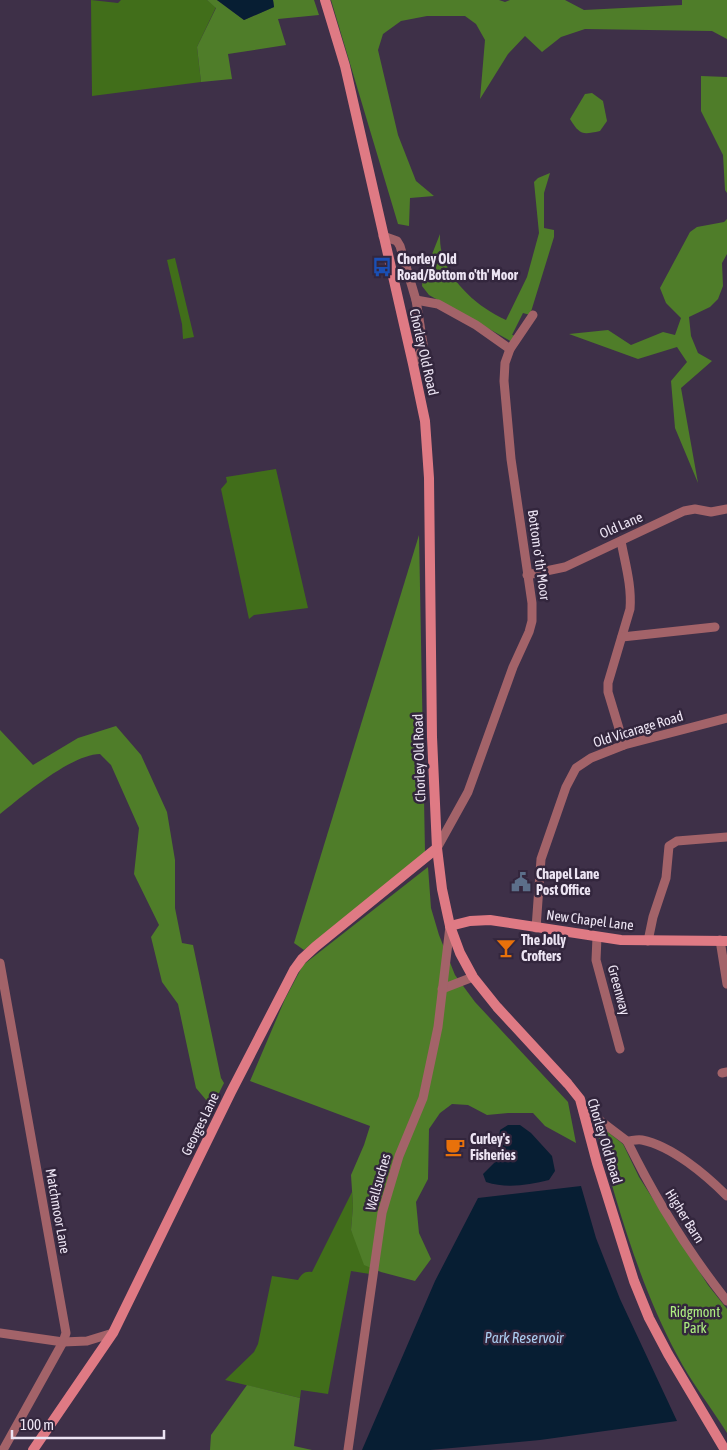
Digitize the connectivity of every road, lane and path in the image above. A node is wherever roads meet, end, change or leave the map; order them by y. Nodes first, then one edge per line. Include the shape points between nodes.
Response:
1 (325, 0) edge
2 (383, 236) junction
3 (416, 300) junction
4 (533, 315) dead end
5 (510, 349) junction
6 (413, 364) junction
7 (727, 509) edge
8 (621, 541) junction
9 (527, 575) junction
10 (715, 627) dead end
11 (622, 637) junction
12 (727, 718) edge
13 (624, 745) junction
14 (727, 837) edge
15 (437, 848) junction
16 (450, 926) junction
17 (536, 928) junction
18 (597, 937) junction
19 (648, 941) junction
20 (724, 941) edge
21 (0, 964) edge
22 (473, 977) junction
23 (727, 984) edge
24 (442, 989) junction
25 (620, 1050) dead end
26 (583, 1110) junction
27 (626, 1141) junction
28 (727, 1196) edge
29 (727, 1301) edge
30 (0, 1333) edge
31 (113, 1333) junction
32 (63, 1342) junction
33 (3, 1450) edge
34 (33, 1450) edge
35 (348, 1450) edge
36 (725, 1450) edge

1 - 2 main road, Chorley Old Road via 345,66
2 - 3 street via 400,246
2 - 6 main road, Chorley Old Road
3 - 5 street via 438,304
3 - 6 street via 423,344
4 - 5 street, Bottom o' th' Moor
5 - 9 street, Bottom o' th' Moor via 504,381
6 - 15 main road, Chorley Old Road via 425,421 429,478 432,736
7 - 8 street, Old Lane via 684,512
8 - 9 street, Old Lane via 565,567
8 - 11 street via 631,599
9 - 15 street, Bottom o' th' Moor via 532,603 529,632 468,792
10 - 11 street
11 - 13 street via 608,692
12 - 13 street, Old Vicarage Road
13 - 17 street, Old Vicarage Road via 591,758 571,774 541,859
14 - 19 street via 676,841 669,846 666,878
15 - 16 main road, Chorley Old Road
15 - 31 main road, Georges Lane via 302,958 231,1092
16 - 17 main road, New Chapel Lane via 490,920
16 - 22 main road, Chorley Old Road
16 - 24 street, Wallsuches
17 - 18 main road, New Chapel Lane
18 - 19 main road, New Chapel Lane
18 - 25 street, Greenway via 596,960
19 - 20 main road, New Chapel Lane
20 - 23 street
21 - 32 street, Matchmoor Lane via 66,1333
22 - 24 street
22 - 26 main road, Chorley Old Road via 568,1084 580,1099
24 - 35 street, Wallsuches via 438,1027 423,1098 399,1156 382,1213
26 - 27 street
26 - 36 main road, Chorley Old Road via 634,1281 649,1318
27 - 28 street via 641,1139 665,1149 699,1171
27 - 29 street, Higher Barn via 689,1248
30 - 32 street
31 - 32 street via 87,1341
31 - 34 main road, Georges Lane
32 - 33 street, Matchmoor Lane

